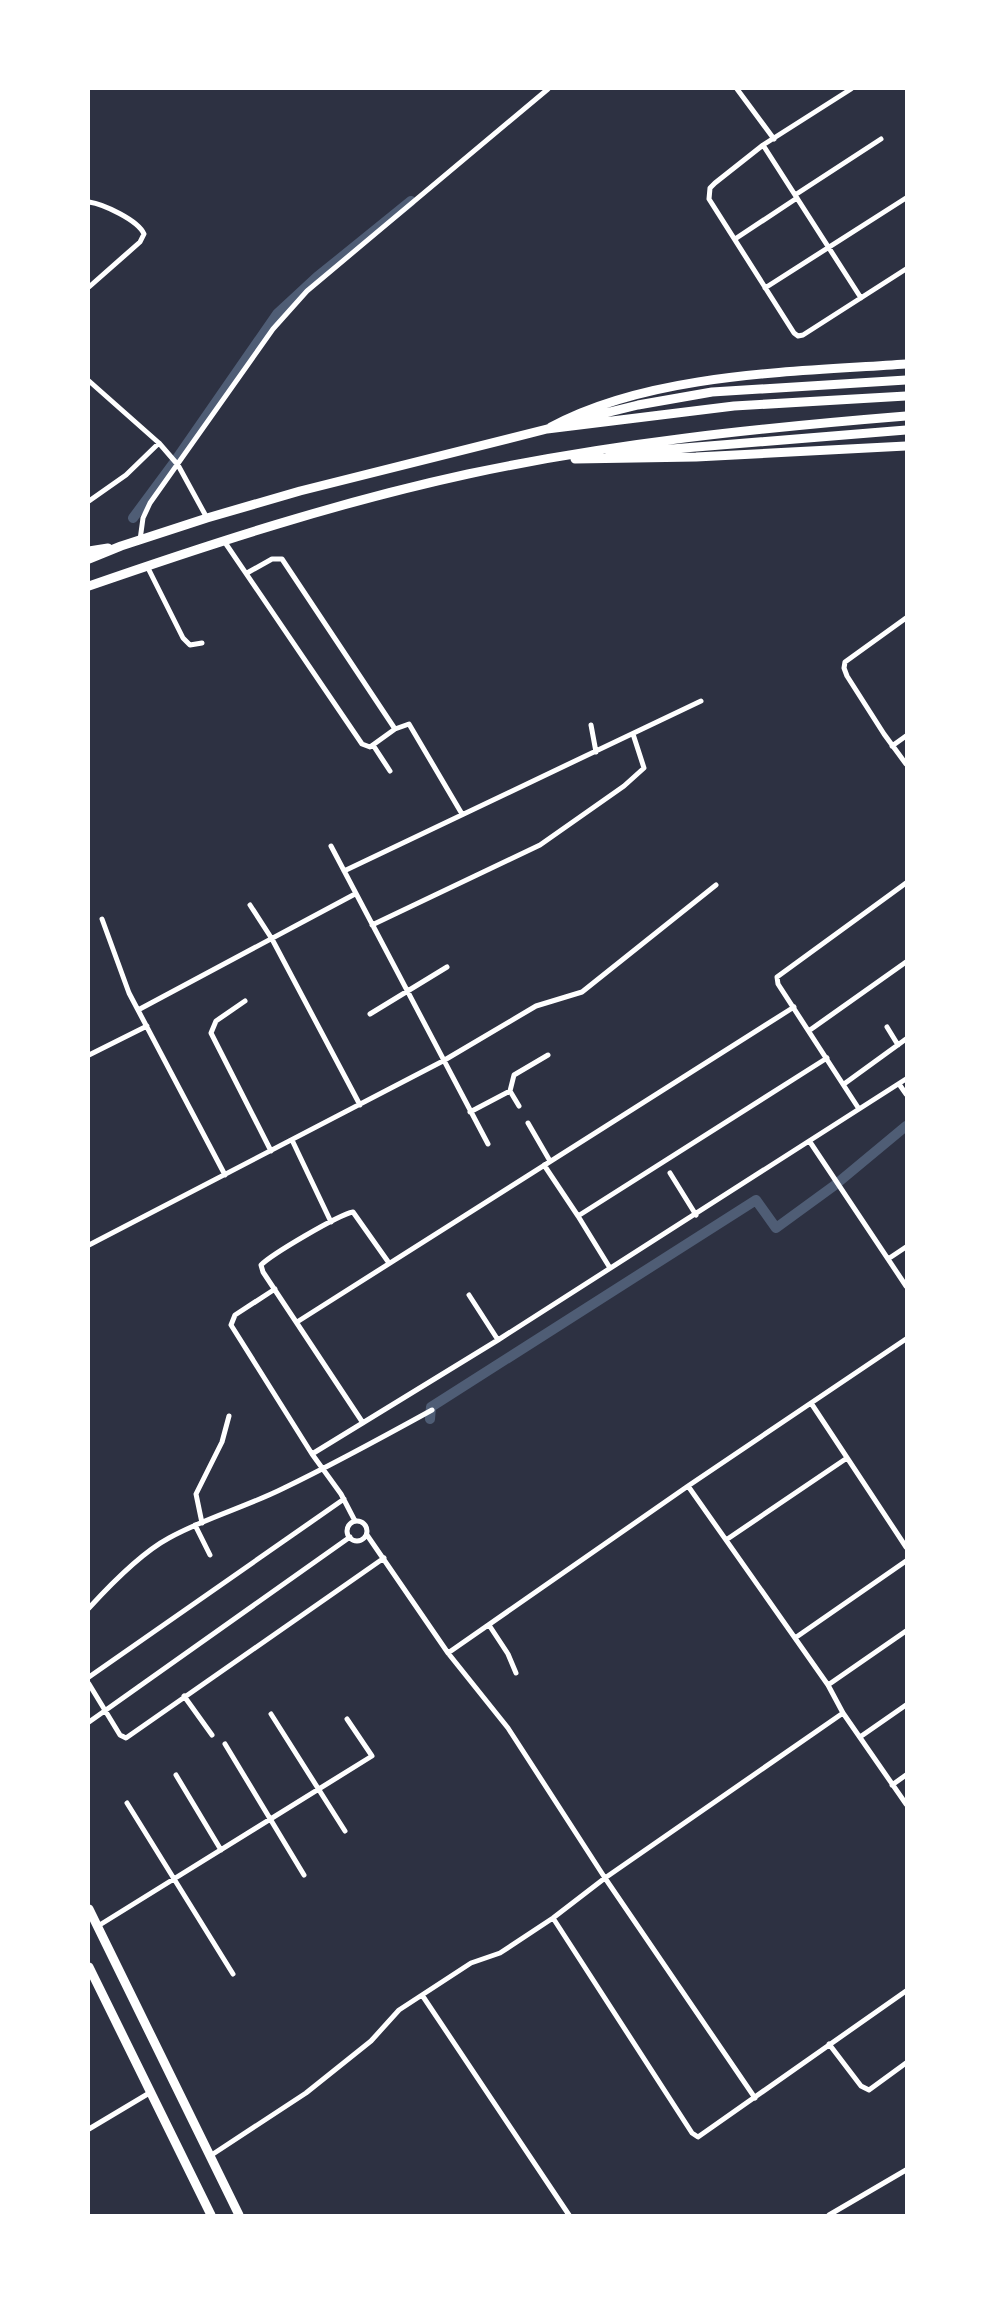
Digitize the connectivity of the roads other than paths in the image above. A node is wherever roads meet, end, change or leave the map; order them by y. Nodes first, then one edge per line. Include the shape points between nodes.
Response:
1 (548, 89) edge
2 (737, 89) edge
3 (851, 89) edge
4 (774, 139) junction
5 (881, 139) dead end
6 (763, 146) junction
7 (796, 196) junction
8 (906, 198) edge
9 (89, 202) edge
10 (735, 240) junction
11 (828, 247) junction
12 (906, 269) edge
13 (89, 287) edge
14 (765, 288) junction
15 (861, 298) junction
16 (906, 364) edge
17 (906, 380) edge
18 (89, 381) edge
19 (906, 396) edge
20 (906, 416) edge
21 (547, 429) junction
22 (906, 430) edge
23 (158, 443) junction
24 (906, 446) edge
25 (550, 459) junction
26 (178, 465) junction
27 (89, 501) edge
28 (207, 518) junction
29 (140, 540) junction
30 (224, 541) junction
31 (121, 546) junction
32 (89, 551) edge
33 (89, 559) edge
34 (147, 566) junction
35 (247, 574) junction
36 (89, 586) edge
37 (906, 618) edge
38 (202, 643) dead end
39 (701, 701) dead end
40 (591, 725) dead end
41 (395, 730) junction
42 (633, 734) junction
43 (906, 736) edge
44 (373, 745) junction
45 (892, 746) junction
46 (596, 752) junction
47 (906, 764) edge
48 (390, 771) dead end
49 (462, 814) junction
50 (331, 846) dead end
51 (344, 871) junction
52 (906, 883) edge
53 (716, 885) dead end
54 (355, 894) junction
55 (250, 905) dead end
56 (102, 919) dead end
57 (372, 925) junction
58 (272, 939) junction
59 (906, 962) edge
60 (447, 967) dead end
61 (407, 991) junction
62 (245, 1000) dead end
63 (794, 1007) junction
64 (138, 1010) junction
65 (370, 1014) dead end
66 (146, 1026) junction
67 (887, 1027) dead end
68 (810, 1030) junction
69 (906, 1039) edge
70 (898, 1045) junction
71 (89, 1054) edge
72 (548, 1055) dead end
73 (827, 1058) junction
74 (443, 1061) junction
75 (906, 1079) edge
76 (844, 1084) junction
77 (899, 1084) junction
78 (510, 1091) junction
79 (906, 1094) edge
80 (360, 1105) junction
81 (519, 1106) dead end
82 (859, 1109) junction
83 (470, 1112) junction
84 (528, 1123) dead end
85 (292, 1140) junction
86 (810, 1142) junction
87 (488, 1144) dead end
88 (271, 1151) junction
89 (550, 1161) junction
90 (544, 1165) junction
91 (670, 1173) dead end
92 (225, 1174) junction
93 (696, 1214) junction
94 (578, 1216) junction
95 (331, 1222) junction
96 (89, 1245) edge
97 (906, 1247) edge
98 (888, 1259) junction
99 (389, 1263) junction
100 (610, 1268) junction
101 (906, 1286) edge
102 (275, 1289) junction
103 (469, 1295) dead end
104 (297, 1322) junction
105 (906, 1339) edge
106 (498, 1340) junction
107 (811, 1403) junction
108 (432, 1410) dead end
109 (229, 1416) dead end
110 (363, 1424) junction
111 (312, 1454) junction
112 (847, 1458) junction
113 (323, 1470) junction
114 (688, 1486) junction
115 (344, 1499) junction
116 (355, 1521) junction
117 (202, 1522) junction
118 (195, 1525) junction
119 (367, 1534) junction
120 (350, 1537) junction
121 (726, 1540) junction
122 (906, 1547) edge
123 (210, 1555) dead end
124 (384, 1558) junction
125 (906, 1561) edge
126 (89, 1608) edge
127 (489, 1625) junction
128 (906, 1631) edge
129 (795, 1638) junction
130 (448, 1653) junction
131 (516, 1673) dead end
132 (89, 1677) edge
133 (89, 1684) edge
134 (828, 1685) junction
135 (184, 1696) junction
136 (906, 1705) edge
137 (106, 1711) junction
138 (843, 1713) junction
139 (271, 1714) dead end
140 (348, 1720) dead end
141 (89, 1722) edge
142 (212, 1735) dead end
143 (860, 1737) junction
144 (225, 1744) dead end
145 (176, 1775) dead end
146 (906, 1775) edge
147 (892, 1785) junction
148 (319, 1789) junction
149 (127, 1803) dead end
150 (906, 1804) edge
151 (271, 1819) junction
152 (345, 1831) dead end
153 (221, 1850) junction
154 (304, 1875) dead end
155 (605, 1878) junction
156 (174, 1879) junction
157 (89, 1908) edge
158 (553, 1918) junction
159 (98, 1926) junction
160 (89, 1967) edge
161 (233, 1974) dead end
162 (92, 1982) edge
163 (906, 1991) edge
164 (422, 1995) junction
165 (829, 2044) junction
166 (906, 2063) edge
167 (151, 2092) junction
168 (755, 2098) junction
169 (89, 2129) edge
170 (210, 2156) junction
171 (906, 2170) edge
172 (211, 2215) edge
173 (239, 2215) edge
174 (569, 2215) edge
175 (828, 2215) edge

1 - 26 street via 307,291 272,329
2 - 4 street
3 - 4 street
4 - 6 street
5 - 7 street
6 - 7 street
6 - 10 street via 710,188 709,199
7 - 10 street
7 - 11 street
8 - 11 street
9 - 13 street via 127,218 140,226 144,234 140,242
10 - 14 street
11 - 14 street
11 - 15 street
12 - 15 street
14 - 15 street via 798,336
16 - 21 main road via 760,374 652,391 591,409
17 - 21 main road via 712,392 614,411
18 - 23 street
19 - 21 main road via 734,406
20 - 25 main road via 714,434
21 - 28 main road via 368,472
22 - 25 main road
23 - 26 street
23 - 27 street via 126,475
24 - 25 main road via 714,456
25 - 30 main road via 347,503
26 - 28 street
26 - 29 street via 142,518
28 - 29 main road
29 - 31 main road
30 - 34 main road
30 - 35 street
31 - 32 main road
31 - 33 main road
34 - 36 main road
34 - 38 street via 184,638 190,645
35 - 41 street via 272,559 282,559
35 - 44 street via 362,744 367,747
37 - 45 street via 846,662 844,668
39 - 42 street
40 - 46 street
41 - 44 street
41 - 49 street via 407,724 412,726
42 - 46 street
42 - 57 street via 644,768 616,791 540,845
43 - 45 street
44 - 48 street
45 - 47 street
46 - 49 street
49 - 51 street
50 - 51 street
51 - 54 street
52 - 63 street via 779,974 777,981
53 - 74 street via 582,992 536,1006
54 - 57 street
54 - 58 street
55 - 58 street
56 - 64 street
57 - 61 street
58 - 64 street
58 - 80 street
59 - 68 street
60 - 61 street
61 - 65 street
61 - 74 street
62 - 88 street via 216,1021 211,1033
63 - 68 street
63 - 89 street
64 - 66 street
66 - 71 street
66 - 92 street
67 - 70 street
68 - 73 street
69 - 70 street
70 - 76 street
72 - 78 street via 514,1075
73 - 76 street
73 - 94 street
74 - 80 street
74 - 83 street
75 - 77 street
76 - 82 street
77 - 79 street
77 - 82 street
78 - 81 street
78 - 83 street
80 - 85 street
82 - 86 street
83 - 87 street
84 - 89 street
85 - 88 street
85 - 95 street
86 - 93 street
86 - 98 street
88 - 92 street
89 - 90 street
90 - 94 street
90 - 99 street
91 - 93 street
92 - 96 street
93 - 100 street
94 - 100 street
95 - 99 street via 349,1212 356,1213
95 - 102 street via 262,1265
97 - 98 street
98 - 101 street
99 - 104 street
100 - 106 street
102 - 104 street
102 - 111 street via 236,1315 231,1325
103 - 106 street
104 - 110 street
105 - 107 street
106 - 110 street
107 - 112 street
107 - 114 street
108 - 113 street
109 - 117 street via 222,1442 196,1494
110 - 111 street
111 - 113 street
112 - 121 street
112 - 122 street
113 - 115 street
113 - 117 street via 243,1508
114 - 121 street
114 - 127 street
115 - 116 street
115 - 132 street
116 - 119 street via 365,1524
116 - 120 street via 348,1528
117 - 118 street
118 - 123 street
118 - 126 street via 158,1544
119 - 120 street via 358,1541
119 - 124 street
120 - 137 street
121 - 129 street
124 - 130 street
124 - 135 street
125 - 129 street
127 - 130 street
127 - 131 street
128 - 134 street
129 - 134 street
130 - 155 street via 508,1728
133 - 137 street
134 - 138 street
135 - 137 street via 126,1738 122,1738
135 - 142 street
136 - 143 street
137 - 141 street
138 - 143 street
138 - 155 street
139 - 148 street
140 - 148 street via 372,1756
143 - 147 street
144 - 151 street
145 - 153 street
146 - 147 street
147 - 150 street
148 - 151 street
148 - 152 street
149 - 156 street
151 - 153 street
151 - 154 street
153 - 156 street
155 - 158 street
155 - 168 street
156 - 159 street
156 - 161 street
157 - 159 main road
158 - 164 street via 500,1954 471,1963
158 - 168 street via 694,2136 698,2137
159 - 170 main road
160 - 162 main road
162 - 167 main road
163 - 165 street
164 - 170 street via 399,2010 371,2042 306,2093
164 - 174 street
165 - 166 street via 861,2086 868,2090
165 - 168 street
167 - 169 street
167 - 172 main road
170 - 173 main road
171 - 175 street

